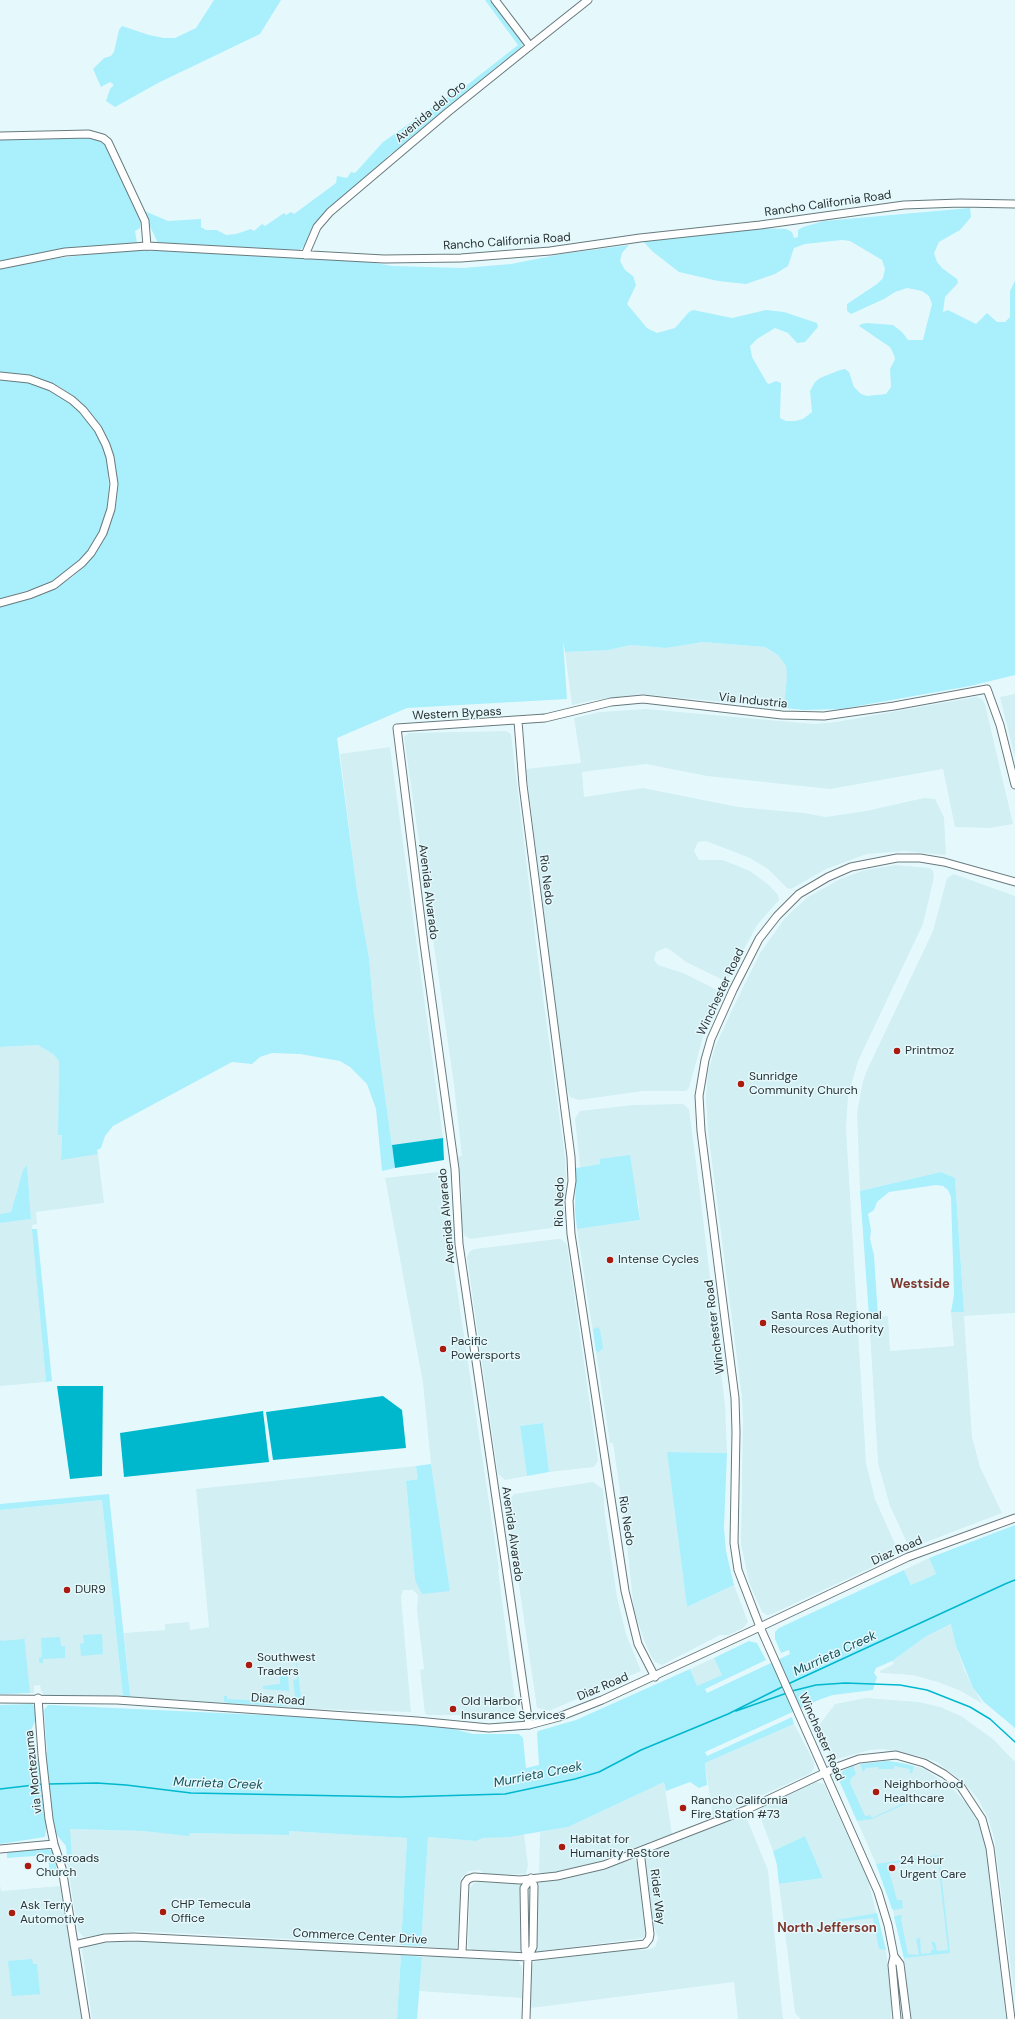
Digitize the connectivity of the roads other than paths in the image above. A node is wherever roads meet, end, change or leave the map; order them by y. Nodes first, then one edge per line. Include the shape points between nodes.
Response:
1 (495, 0) edge
2 (588, 0) edge
3 (530, 46) junction
4 (0, 136) edge
5 (1015, 204) edge
6 (147, 246) junction
7 (305, 255) junction
8 (0, 265) edge
9 (0, 376) edge
10 (0, 603) edge
11 (518, 721) junction
12 (397, 728) joint
13 (1015, 785) edge
14 (1015, 882) edge
15 (1015, 1518) edge
16 (760, 1627) junction
17 (655, 1677) junction
18 (38, 1698) junction
19 (0, 1699) edge
20 (529, 1725) junction
21 (825, 1772) junction
22 (54, 1844) junction
23 (0, 1849) edge
24 (640, 1851) junction
25 (531, 1878) junction
26 (645, 1944) joint
27 (74, 1945) junction
28 (462, 1953) junction
29 (894, 1956) junction
30 (528, 1957) junction
31 (86, 2019) edge
32 (526, 2019) edge
33 (897, 2019) edge
34 (907, 2019) edge
35 (1011, 2019) edge

1 - 3 street
2 - 3 street, Avenida del Oro
3 - 7 street, Avenida del Oro via 330,212 317,227
4 - 6 street via 89,134 103,138 108,142 145,221
5 - 7 street, Rancho California Road via 904,205 519,254 428,259
6 - 7 street, Rancho California Road
6 - 8 street, Rancho California Road via 66,252
9 - 10 street via 30,379 51,387 83,410 98,429 106,445 114,484 111,509 103,533 82,563 54,584
11 - 12 street, Western Bypass
11 - 13 street, Via Industria via 545,718 611,702 643,699 782,715 824,716 987,689 1000,725
11 - 17 street, Rio Nedo via 523,785 571,1157 571,1234 627,1604 638,1644
12 - 20 street, Avenida Alvarado via 455,1169 459,1244
14 - 16 street, Winchester Road via 944,862 909,858 865,863 828,877 799,894 766,928 733,990 711,1039 699,1096 701,1131 735,1398 734,1543 740,1577
15 - 16 street, Diaz Road via 908,1557
16 - 17 street, Diaz Road
16 - 21 street, Winchester Road
17 - 20 street, Diaz Road via 559,1717
18 - 19 street, Diaz Road
18 - 20 street, Diaz Road via 117,1700 489,1728
18 - 22 street, via Montezuma via 42,1755
21 - 24 street via 748,1809
21 - 29 street, Winchester Road via 878,1892
21 - 35 street via 857,1760 896,1755 924,1763 962,1787 982,1819 987,1833
22 - 23 street
22 - 27 street via 62,1868
24 - 25 street via 579,1872
24 - 26 street, Rider Way via 650,1934
25 - 28 street via 468,1879 465,1883
25 - 30 street via 524,1888 525,1950
26 - 30 street, Commerce Center Drive
27 - 28 street, Commerce Center Drive via 105,1938 134,1937
27 - 31 street
28 - 30 street, Commerce Center Drive
29 - 33 street, Winchester Road via 892,1965
29 - 34 street, Winchester Road via 900,1964
30 - 32 street

